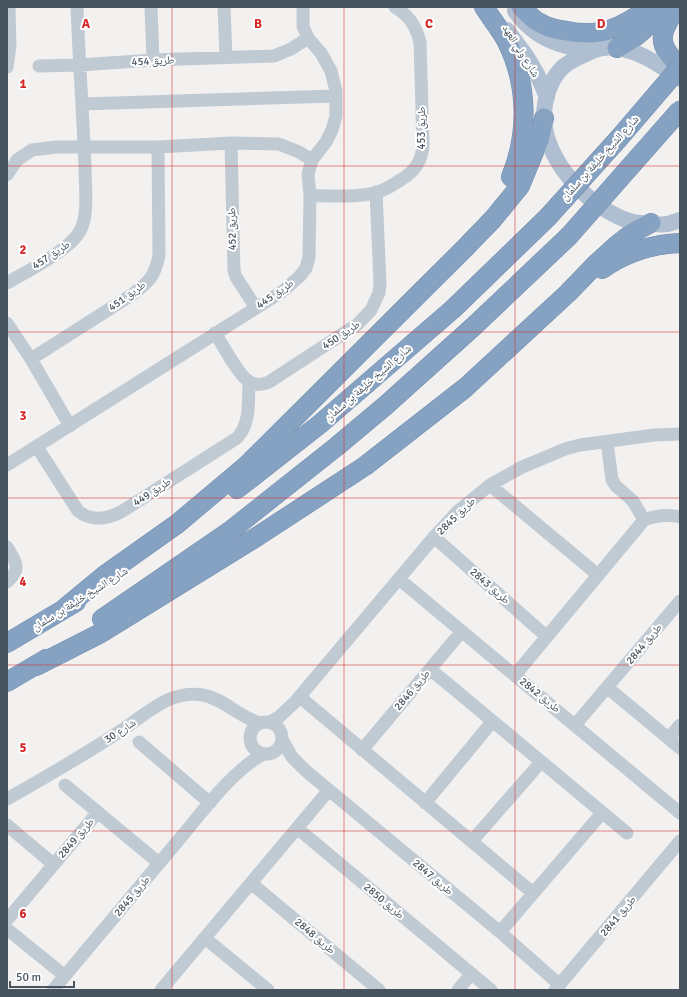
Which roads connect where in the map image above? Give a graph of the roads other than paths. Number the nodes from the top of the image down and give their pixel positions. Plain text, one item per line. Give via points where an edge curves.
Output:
1 (9, 7) edge
2 (76, 7) edge
3 (151, 7) edge
4 (224, 7) edge
5 (303, 7) edge
6 (395, 7) edge
7 (484, 7) edge
8 (492, 7) edge
9 (512, 7) edge
10 (521, 7) edge
11 (650, 7) edge
12 (663, 7) edge
13 (677, 7) edge
14 (308, 38) junction
15 (597, 48) junction
16 (617, 48) junction
17 (226, 57) junction
18 (153, 60) junction
19 (79, 65) junction
20 (39, 66) dead end
21 (680, 66) edge
22 (7, 67) edge
23 (680, 79) edge
24 (336, 96) junction
25 (546, 97) junction
26 (82, 104) junction
27 (680, 110) edge
28 (544, 118) junction
29 (231, 143) junction
30 (158, 146) junction
31 (84, 147) junction
32 (312, 160) junction
33 (7, 175) edge
34 (376, 192) junction
35 (310, 196) junction
36 (677, 222) edge
37 (651, 223) junction
38 (680, 243) edge
39 (439, 274) junction
40 (7, 283) edge
41 (568, 293) junction
42 (256, 308) junction
43 (7, 323) edge
44 (215, 333) junction
45 (31, 359) junction
46 (249, 382) junction
47 (70, 426) junction
48 (680, 434) edge
49 (607, 442) junction
50 (37, 447) junction
51 (7, 466) edge
52 (490, 485) junction
53 (680, 517) edge
54 (644, 520) junction
55 (434, 537) junction
56 (7, 547) edge
57 (598, 575) junction
58 (399, 579) junction
59 (7, 582) edge
60 (680, 601) edge
61 (65, 608) junction
62 (462, 631) junction
63 (546, 636) junction
64 (7, 643) edge
65 (36, 666) junction
66 (430, 669) junction
67 (515, 675) junction
68 (7, 682) edge
69 (608, 688) junction
70 (298, 700) junction
71 (236, 712) junction
72 (265, 722) junction
73 (492, 722) junction
74 (575, 725) junction
75 (680, 725) edge
76 (282, 736) junction
77 (251, 738) junction
78 (669, 738) junction
79 (139, 742) dead end
80 (680, 748) edge
81 (362, 750) junction
82 (268, 754) junction
83 (541, 762) junction
84 (306, 771) junction
85 (239, 772) junction
86 (65, 785) dead end
87 (328, 790) junction
88 (7, 799) edge
89 (210, 803) junction
90 (425, 803) junction
91 (98, 812) junction
92 (602, 813) junction
93 (680, 813) edge
94 (7, 825) edge
95 (297, 828) junction
96 (627, 833) dead end
97 (680, 841) edge
98 (472, 842) junction
99 (159, 863) junction
100 (53, 864) junction
101 (251, 883) junction
102 (533, 893) junction
103 (7, 920) edge
104 (7, 929) edge
105 (500, 932) junction
106 (205, 938) junction
107 (471, 974) junction
108 (65, 976) junction
109 (558, 987) edge
110 (53, 990) edge
111 (161, 990) edge
112 (268, 990) edge
113 (379, 990) edge
114 (458, 990) edge
115 (491, 990) edge

1 - 22 street via 10,45
2 - 19 street, طريق 457
3 - 18 street
4 - 17 street
5 - 14 street, طريق 445 via 303,26
6 - 34 street, طريق 453 via 411,21 418,35 422,152 418,164 410,174
7 - 39 highway via 506,40 517,64 524,110 522,136 518,159 509,182 489,213
8 - 25 main road, شارع ولي العهد via 527,57
9 - 15 main road, شارع ولي العهد via 532,31 571,47
10 - 11 highway via 539,23 557,30 580,34 599,33 619,27
12 - 16 highway via 644,31
13 - 21 highway via 665,25 662,40 668,54
14 - 17 street, طريق 454 via 291,50 274,56
14 - 24 street, طريق 445 via 321,53 331,71
15 - 16 main road, شارع ولي العهد
15 - 25 main road via 563,67
16 - 23 main road, شارع ولي العهد via 645,57
17 - 18 street, طريق 454
18 - 19 street, طريق 454
19 - 20 street, طريق 454
19 - 26 street, طريق 457
21 - 61 highway, شارع الشيخ خليفة بن سلمان, bridge via 548,217 453,309 320,424 242,485 115,579
24 - 26 street
24 - 32 street, طريق 445 via 336,116 332,130
25 - 28 main road
26 - 31 street, طريق 457
27 - 65 highway, bridge via 569,236 385,406 230,531
28 - 37 main road via 548,143 558,162 583,193 602,208 617,215 633,222
28 - 39 highway via 539,140 520,186 493,219
29 - 30 street
29 - 32 street via 279,144
29 - 42 street, طريق 452 via 234,271
30 - 31 street
30 - 45 street, طريق 451 via 159,256 155,272 145,285 133,294
31 - 33 street via 32,150 17,160
31 - 40 street, طريق 457 via 86,201 81,230 62,250
32 - 35 street, طريق 445 via 308,174
34 - 35 street, طريق 453 via 363,195
34 - 46 street, طريق 450 via 380,283 371,310 358,324 268,382 259,385
35 - 42 street, طريق 445 via 309,257 306,268 283,291
36 - 37 main road
37 - 41 highway via 617,245
38 - 41 highway via 654,246 630,253 606,266
39 - 61 highway via 246,466 177,524
41 - 65 highway via 465,388 365,466 108,629
42 - 44 street, طريق 445
43 - 45 street
44 - 46 street
44 - 47 street, طريق 445
45 - 47 street
46 - 50 street, طريق 449 via 248,419 244,430 237,438 121,512 109,517 92,518 78,511
47 - 50 street, طريق 445
48 - 49 street, طريق 2845
49 - 52 street, طريق 2845 via 565,449
49 - 54 street via 612,480 633,501
50 - 51 street, طريق 445
52 - 55 street, طريق 2845
52 - 57 street
53 - 54 street via 668,514
54 - 57 street
55 - 58 street, طريق 2845
55 - 63 street, طريق 2843
56 - 59 street via 17,566
57 - 63 street
58 - 62 street, طريق 2842
58 - 70 street, طريق 2845
60 - 69 street, طريق 2844
61 - 64 highway, شارع الشيخ خليفة بن سلمان
62 - 66 street, طريق 2846
62 - 67 street, طريق 2842
63 - 67 street
65 - 68 highway
66 - 73 street
66 - 81 street, طريق 2846
67 - 74 street, طريق 2842
69 - 74 street, طريق 2844
69 - 78 street
70 - 72 street, طريق 2845 via 279,717
70 - 76 street, طريق 2845 via 285,721
70 - 81 street
71 - 72 street, شارع 30
71 - 77 street, شارع 30 via 248,727
71 - 88 street, شارع 30 via 216,698 203,695 192,694 169,700
72 - 76 street via 277,725
72 - 77 street via 254,727
73 - 83 street
73 - 90 street
74 - 93 street, طريق 2842
75 - 78 street
76 - 82 street via 279,748
76 - 84 street, طريق 2847 via 292,757
77 - 82 street via 256,750
77 - 85 street, طريق 2845
78 - 80 street
79 - 89 street
81 - 90 street
82 - 84 street, طريق 2847 via 290,760
82 - 85 street, طريق 2845 via 250,762
83 - 92 street
83 - 98 street
84 - 87 street, طريق 2847
85 - 89 street, طريق 2845
86 - 91 street
87 - 95 street
87 - 105 street, طريق 2847
89 - 99 street, طريق 2845
90 - 98 street
91 - 99 street
91 - 100 street, طريق 2849
92 - 96 street
92 - 102 street
94 - 100 street, طريق 2849
95 - 101 street
95 - 107 street, طريق 2850
97 - 109 street, طريق 2841
98 - 102 street
99 - 108 street, طريق 2845
100 - 103 street, طريق 2849
101 - 106 street
101 - 113 street, طريق 2848
102 - 105 street
104 - 108 street
105 - 109 street, طريق 2847
106 - 111 street
106 - 112 street
107 - 114 street
107 - 115 street, طريق 2850
108 - 110 street, طريق 2845

